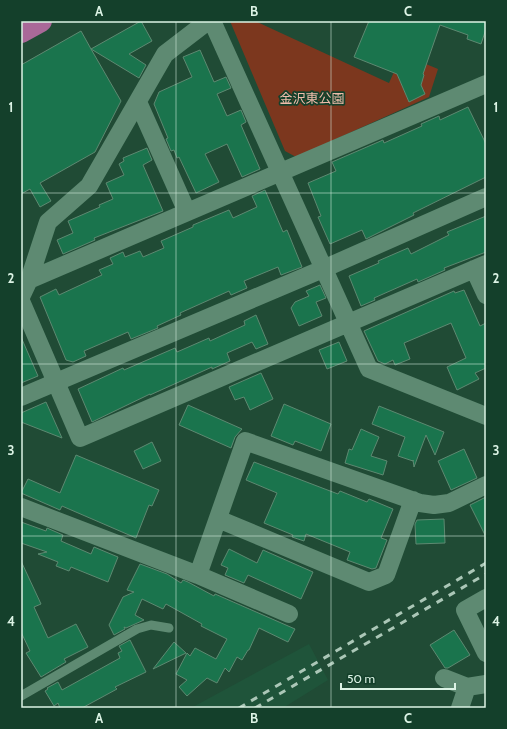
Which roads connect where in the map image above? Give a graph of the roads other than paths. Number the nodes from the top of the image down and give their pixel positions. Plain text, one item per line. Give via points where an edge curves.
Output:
1 (41, 21) edge
2 (208, 21) edge
3 (212, 21) edge
4 (21, 32) edge
5 (486, 84) edge
6 (138, 102) junction
7 (281, 172) junction
8 (486, 197) edge
9 (187, 212) junction
10 (480, 266) edge
11 (323, 269) junction
12 (29, 280) junction
13 (486, 295) edge
14 (21, 297) edge
15 (21, 301) edge
16 (348, 324) junction
17 (55, 383) junction
18 (21, 397) edge
19 (486, 416) edge
20 (486, 485) edge
21 (413, 500) junction
22 (21, 506) edge
23 (218, 519) junction
24 (198, 575) junction
25 (486, 598) edge
26 (289, 614) dead end
27 (168, 628) dead end
28 (486, 653) edge
29 (444, 678) dead end
30 (486, 684) edge
31 (468, 687) junction
32 (21, 696) edge
33 (460, 708) edge

1 - 4 highway
2 - 6 street via 165,54
3 - 7 street
5 - 7 street
6 - 9 street
6 - 12 street via 89,186 48,222
7 - 9 street
7 - 11 street
8 - 11 street
9 - 12 street
10 - 13 street
10 - 16 street
11 - 16 street
11 - 17 street
12 - 14 street
15 - 17 street
16 - 17 street via 80,438
16 - 19 street via 369,369
17 - 18 street
20 - 21 street via 449,503 434,505
21 - 23 street via 245,441
21 - 23 street via 386,575 370,582
22 - 24 street
23 - 24 street
24 - 26 street
25 - 28 street via 465,610
27 - 32 lane via 151,625 137,629
29 - 31 street
30 - 31 street
31 - 33 street

